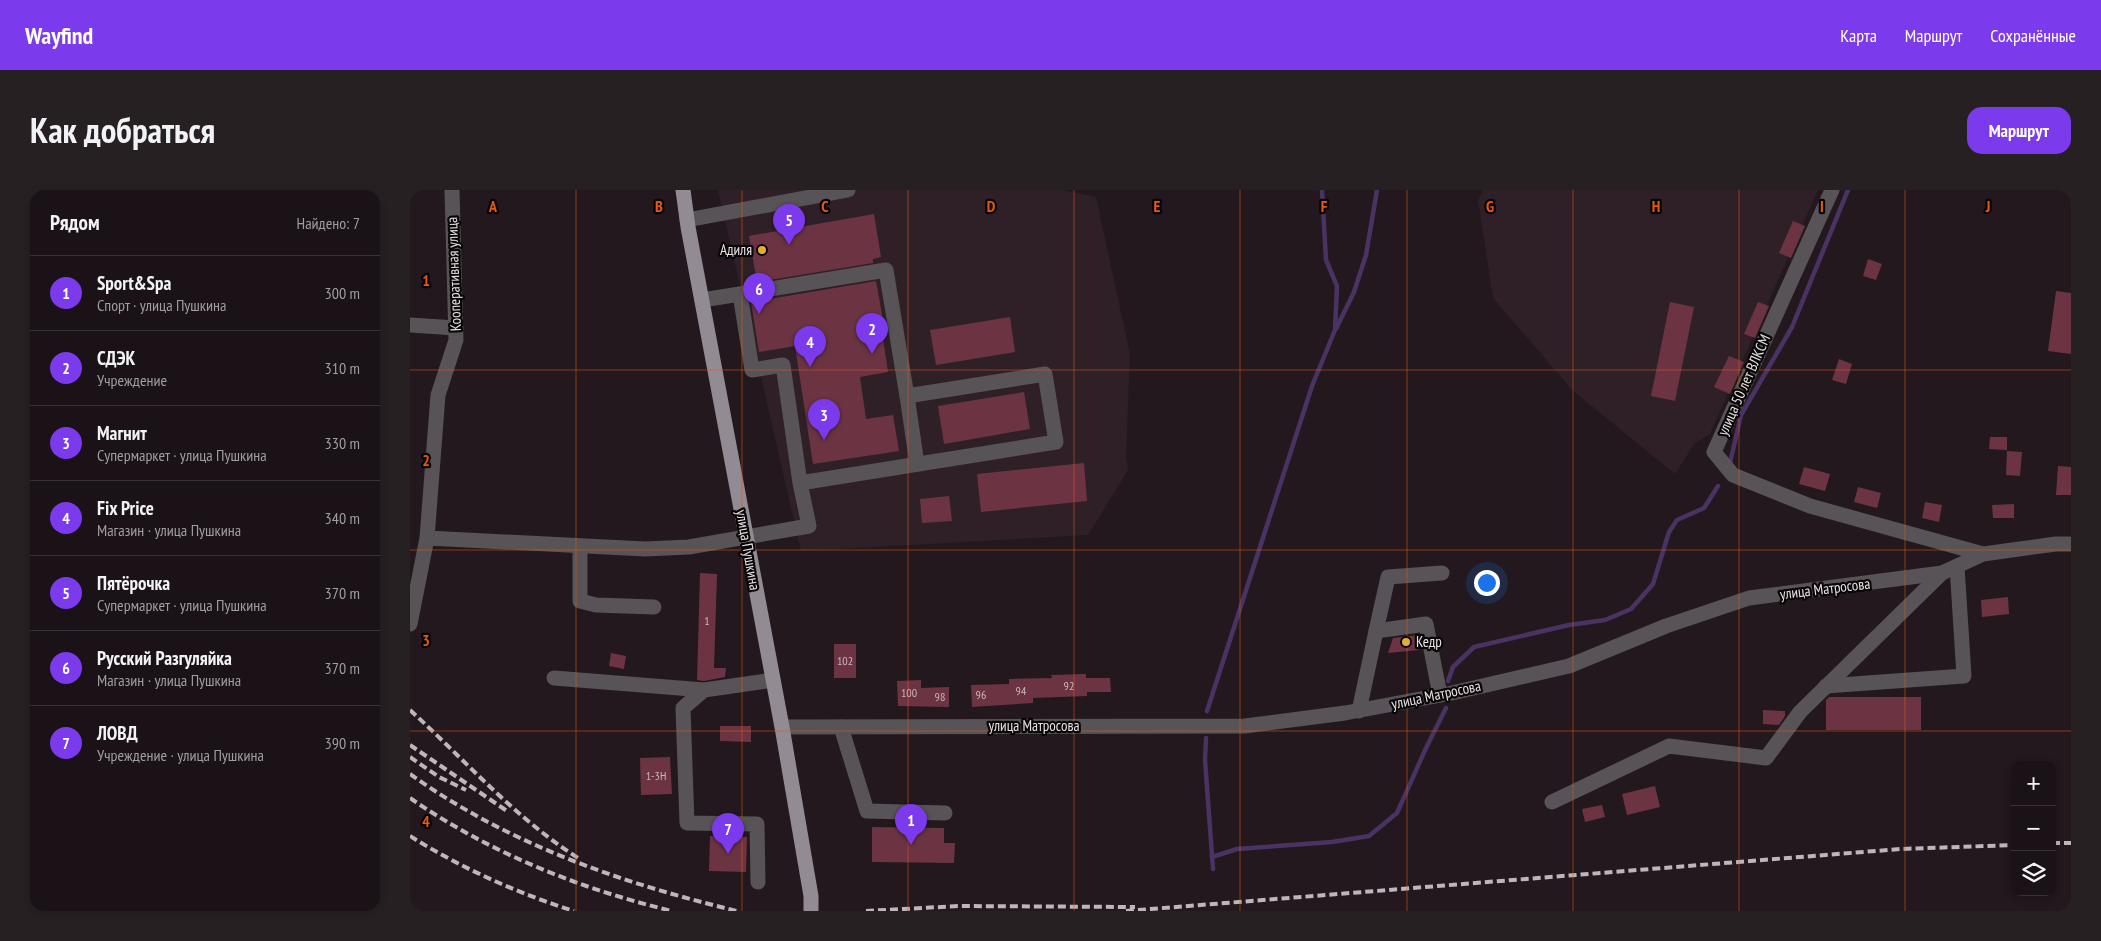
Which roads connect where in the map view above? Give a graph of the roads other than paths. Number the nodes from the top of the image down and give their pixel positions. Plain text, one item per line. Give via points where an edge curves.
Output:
1 (452, 190) edge
2 (683, 190) edge
3 (848, 190) edge
4 (1832, 190) edge
5 (687, 220) junction
6 (740, 294) junction
7 (702, 300) junction
8 (410, 325) edge
9 (456, 328) junction
10 (907, 396) junction
11 (917, 464) junction
12 (800, 483) junction
13 (746, 536) junction
14 (427, 538) junction
15 (2071, 544) edge
16 (580, 546) junction
17 (1982, 554) junction
18 (1957, 566) junction
19 (1442, 573) dead end
20 (1942, 573) junction
21 (654, 607) dead end
22 (410, 624) edge
23 (1376, 631) junction
24 (554, 678) dead end
25 (773, 680) junction
26 (1826, 686) junction
27 (704, 690) junction
28 (1440, 695) junction
29 (1359, 711) junction
30 (782, 727) junction
31 (841, 727) junction
32 (1552, 802) dead end
33 (945, 813) dead end
34 (758, 882) dead end
35 (811, 911) edge

1 - 9 street, Кооперативная улица
2 - 5 main road, улица Пушкина
3 - 5 street
4 - 17 street, улица 50 лет ВЛКСМ via 1714,452 1733,475 1810,506
5 - 7 main road, улица Пушкина
6 - 7 street
6 - 10 street via 886,270
6 - 12 street via 752,370 783,365
7 - 13 main road, улица Пушкина
8 - 9 street
9 - 14 street, Кооперативная улица via 456,340 438,396
10 - 11 street
10 - 11 street via 1045,374 1056,442
11 - 12 street
12 - 13 street via 809,526
13 - 16 street via 689,547
13 - 25 main road, улица Пушкина
14 - 16 street
14 - 22 street, Кооперативная улица
15 - 17 street, улица Матросова
16 - 21 street via 580,601 596,605
17 - 18 street, улица Матросова
18 - 20 street, улица Матросова
18 - 26 street via 1964,676
19 - 23 street via 1388,577
20 - 26 street
20 - 28 street, улица Матросова via 1749,598 1666,626 1569,666
23 - 28 street via 1426,624
23 - 29 street
24 - 27 street
25 - 27 street
25 - 30 main road, улица Пушкина
26 - 32 street via 1800,712 1766,758 1669,746
27 - 34 street via 682,708 688,823 757,824
28 - 29 street, улица Матросова
29 - 31 street, улица Матросова via 1245,726
30 - 31 street, улица Матросова
30 - 35 main road, улица Пушкина
31 - 33 street via 867,811

